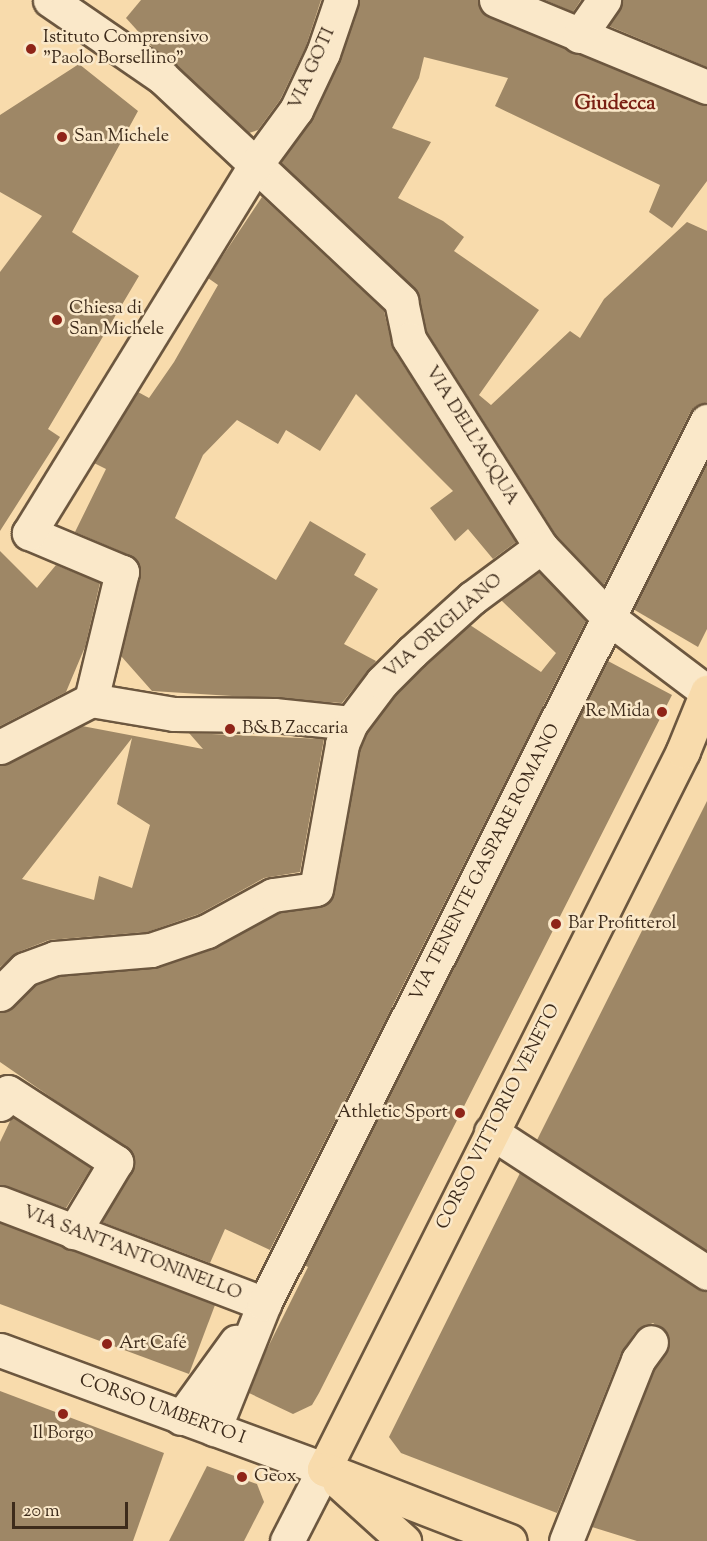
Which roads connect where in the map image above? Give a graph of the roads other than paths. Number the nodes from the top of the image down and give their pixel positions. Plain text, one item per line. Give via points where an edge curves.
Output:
1 (50, 0) edge
2 (341, 0) edge
3 (496, 0) edge
4 (604, 0) edge
5 (579, 36) junction
6 (707, 87) edge
7 (257, 163) junction
8 (707, 421) edge
9 (541, 547) junction
10 (609, 618) junction
11 (707, 692) edge
12 (91, 700) junction
13 (351, 723) junction
14 (0, 747) edge
15 (0, 994) edge
16 (0, 1104) edge
17 (491, 1132) junction
18 (0, 1203) edge
19 (74, 1232) junction
20 (707, 1273) edge
21 (264, 1304) junction
22 (651, 1342) dead end
23 (0, 1350) edge
24 (181, 1418) junction
25 (214, 1429) junction
26 (324, 1469) junction
27 (287, 1541) edge
28 (404, 1541) edge
29 (510, 1541) edge
30 (566, 1541) edge

1 - 7 street, VIA DELL'ACQUA via 162,77
2 - 7 street, VIA GOTI via 323,53 296,110
3 - 5 street
4 - 5 street
5 - 6 street
7 - 9 street, VIA DELL'ACQUA via 400,301 409,339
7 - 12 street, VIA GOTI via 29,533 122,572
8 - 10 street, VIA TENENTE GASPARE ROMANO
9 - 10 street, VIA DELL'ACQUA
9 - 13 street, VIA ORIGLIANO via 472,598 412,652 382,682
10 - 11 street, VIA DELL'ACQUA
10 - 21 street, VIA TENENTE GASPARE ROMANO
11 - 17 main road, CORSO VITTORIO VENETO via 683,751
12 - 13 street via 174,714 274,715
12 - 14 street
13 - 15 street, VIA ORIGLIANO via 342,744 316,889 273,895 207,931 151,950 55,958 25,969
16 - 19 street via 8,1092 116,1162
17 - 20 street
17 - 26 main road, CORSO VITTORIO VENETO
18 - 19 street, VIA SANT'ANTONINELLO
19 - 21 street, VIA SANT'ANTONINELLO
21 - 24 street, VIA TENENTE GASPARE ROMANO
21 - 25 street, VIA TENENTE GASPARE ROMANO
22 - 30 street via 638,1360
23 - 24 street, CORSO UMBERTO I
24 - 25 street, CORSO UMBERTO I
25 - 26 street, CORSO UMBERTO I
26 - 27 street, CORSO VITTORIO VENETO
26 - 28 main road
26 - 29 main road

